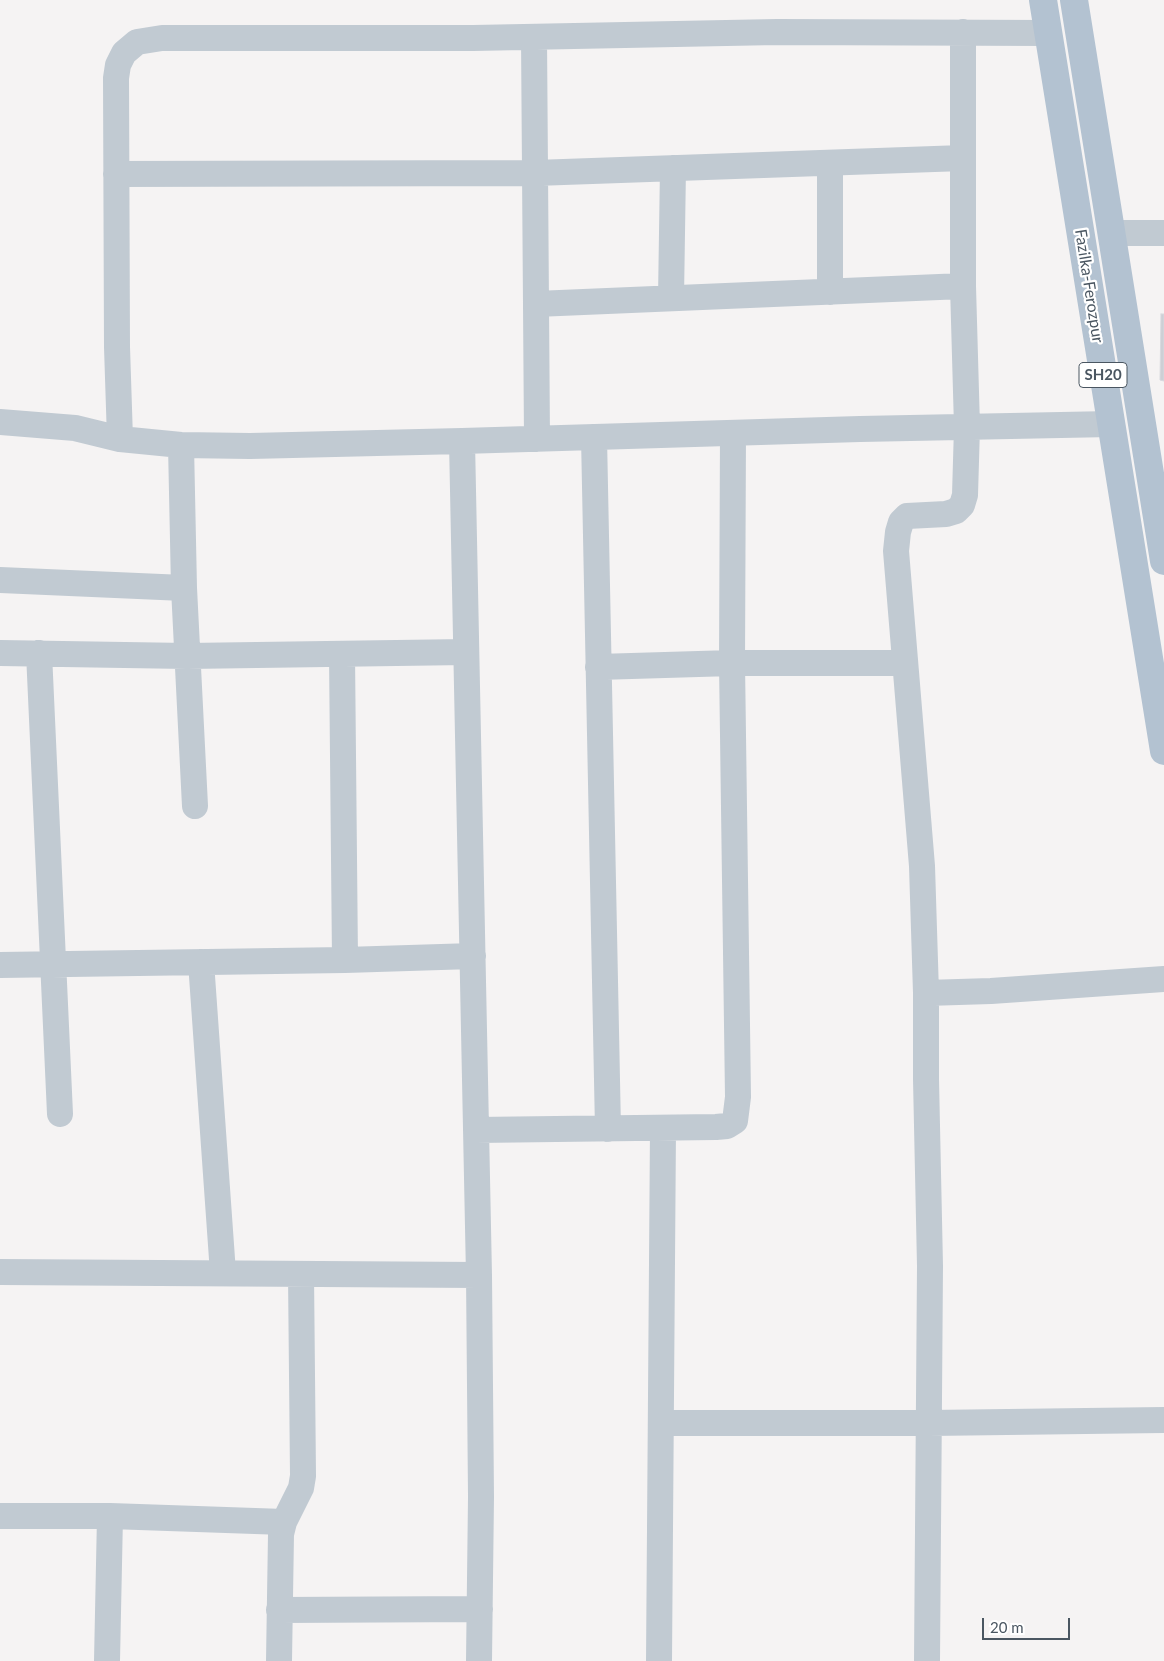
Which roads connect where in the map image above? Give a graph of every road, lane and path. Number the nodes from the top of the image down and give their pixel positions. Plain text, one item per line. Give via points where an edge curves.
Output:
1 (1043, 0) edge
2 (1074, 0) edge
3 (963, 32) junction
4 (1048, 33) junction
5 (534, 37) junction
6 (963, 158) junction
7 (830, 163) junction
8 (673, 168) junction
9 (535, 173) junction
10 (116, 174) junction
11 (1111, 233) junction
12 (1164, 233) edge
13 (964, 286) junction
14 (830, 292) junction
15 (671, 298) junction
16 (536, 304) junction
17 (0, 422) edge
18 (1111, 424) junction
19 (967, 427) junction
20 (733, 433) junction
21 (594, 437) junction
22 (120, 439) junction
23 (538, 439) junction
24 (462, 441) junction
25 (181, 445) junction
26 (1164, 561) edge
27 (0, 580) edge
28 (184, 588) junction
29 (466, 652) junction
30 (0, 653) edge
31 (39, 653) junction
32 (342, 654) junction
33 (187, 656) junction
34 (732, 663) junction
35 (905, 663) junction
36 (598, 667) junction
37 (1164, 751) edge
38 (195, 806) dead end
39 (473, 956) junction
40 (345, 960) junction
41 (201, 962) junction
42 (54, 964) junction
43 (0, 965) edge
44 (1164, 978) edge
45 (926, 993) junction
46 (60, 1114) dead end
47 (663, 1128) junction
48 (608, 1129) junction
49 (476, 1130) junction
50 (0, 1272) edge
51 (223, 1273) junction
52 (301, 1274) junction
53 (479, 1275) junction
54 (1164, 1420) edge
55 (662, 1422) junction
56 (929, 1423) junction
57 (0, 1516) edge
58 (110, 1516) junction
59 (284, 1522) junction
60 (480, 1609) junction
61 (280, 1610) junction
62 (107, 1661) edge
63 (279, 1661) edge
64 (479, 1661) edge
65 (659, 1661) edge
66 (927, 1661) edge

1 - 4 main road, Fazilka-Ferozpur / SH20
2 - 11 main road, Fazilka-Ferozpur / SH20
3 - 4 street
3 - 5 street
3 - 6 street
4 - 18 main road, Fazilka-Ferozpur / SH20
5 - 9 street
5 - 10 street via 162,38 137,42 124,53 118,65
6 - 7 street
6 - 13 street
7 - 8 street
7 - 14 street
8 - 9 street
8 - 15 street
9 - 10 street
9 - 16 street
10 - 22 street
11 - 12 street
11 - 26 main road, Fazilka-Ferozpur / SH20
13 - 14 street
13 - 19 street
14 - 15 street
15 - 16 street
16 - 23 street
17 - 22 street via 75,428
18 - 19 street
18 - 37 main road, Fazilka-Ferozpur / SH20
19 - 20 street
19 - 35 street via 962,505 946,514 907,516 898,532 896,551
20 - 21 street
20 - 34 street
21 - 23 street
21 - 36 street
22 - 25 street
23 - 24 street
24 - 25 street
24 - 29 street
25 - 28 street
27 - 28 street
28 - 33 street
29 - 32 street
29 - 39 street
30 - 31 street
31 - 33 street
31 - 42 street
32 - 33 street
32 - 40 street
33 - 38 street
34 - 35 street
34 - 36 street
34 - 47 street via 738,1097 735,1121 727,1126
35 - 45 street via 922,866
36 - 48 street
39 - 40 street
39 - 49 street
40 - 41 street
41 - 42 street
41 - 51 street
42 - 43 street
42 - 46 street
44 - 45 street
45 - 56 street
47 - 48 street
47 - 55 street
48 - 49 street
49 - 53 street
50 - 51 street
51 - 52 street
52 - 53 street
52 - 59 street via 303,1476 301,1488
53 - 60 street
54 - 56 street
55 - 56 street
55 - 65 street
56 - 66 street
57 - 58 street
58 - 59 street
58 - 62 street
59 - 61 street
60 - 61 street
60 - 64 street
61 - 63 street

